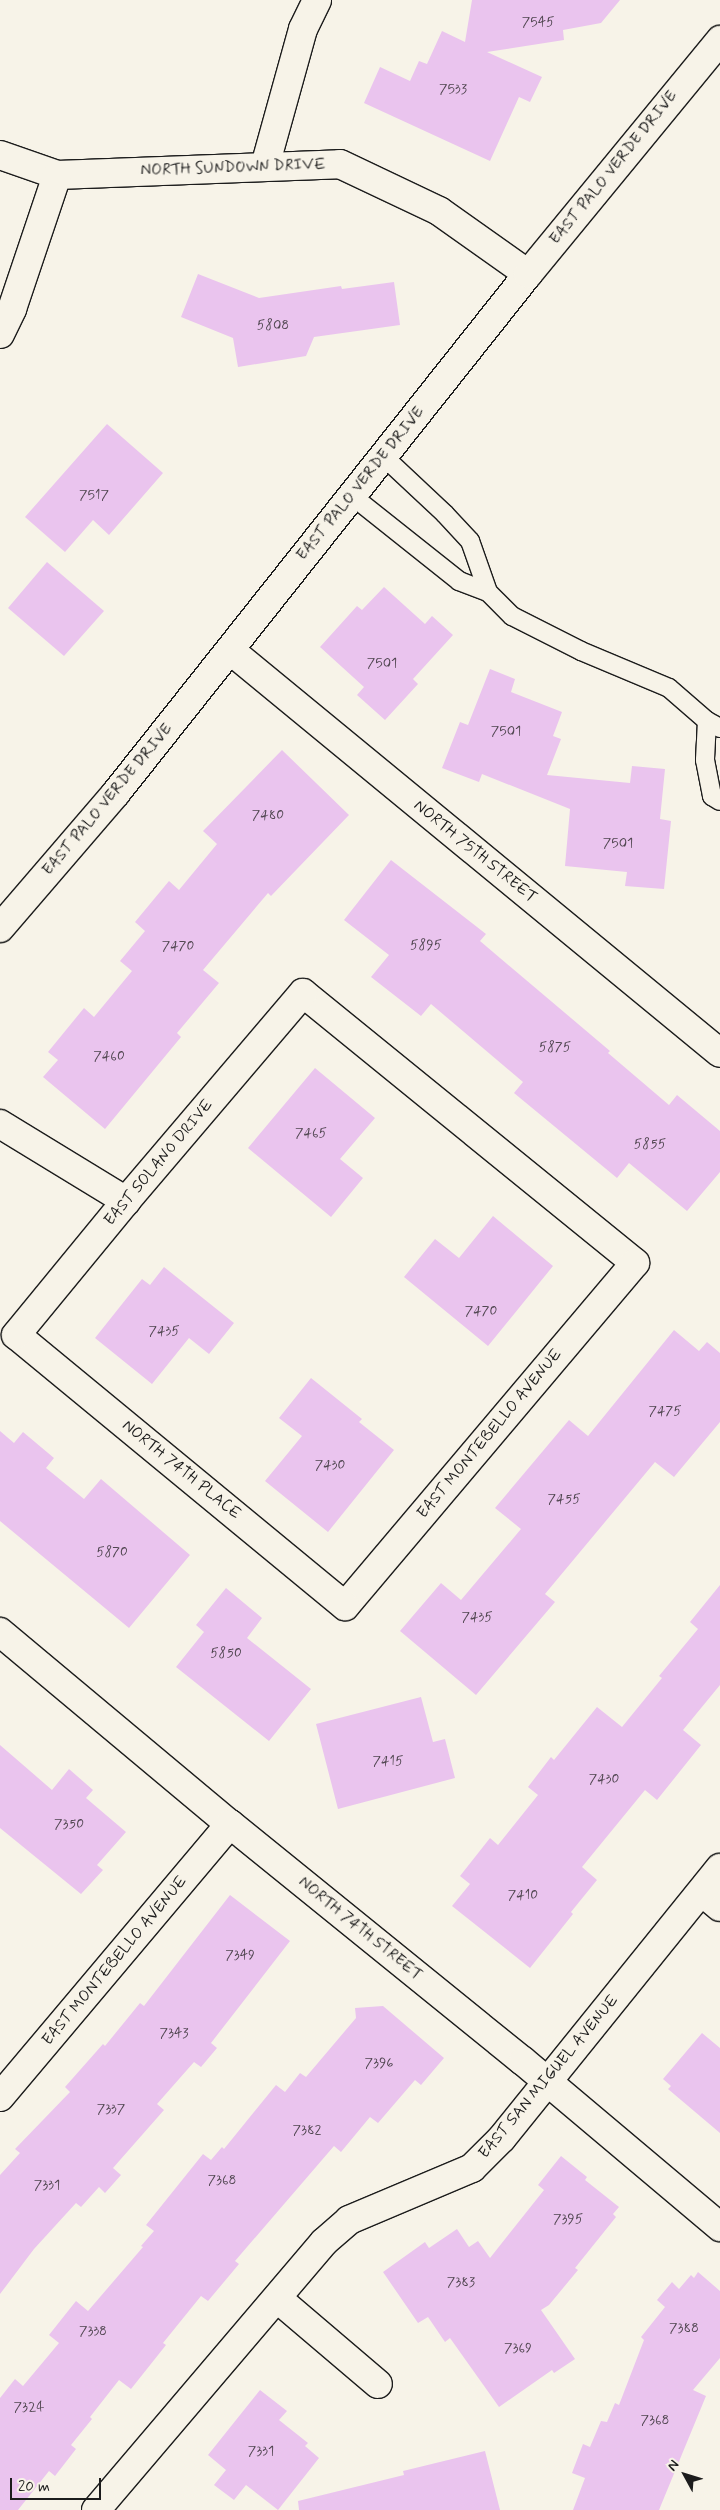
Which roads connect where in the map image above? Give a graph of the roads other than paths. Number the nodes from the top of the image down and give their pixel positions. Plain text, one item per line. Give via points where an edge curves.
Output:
1 (318, 0) edge
2 (720, 40) edge
3 (0, 155) edge
4 (265, 166) junction
5 (56, 175) junction
6 (528, 274) junction
7 (0, 334) edge
8 (383, 456) junction
9 (351, 494) junction
10 (488, 592) junction
11 (230, 650) junction
12 (713, 725) edge
13 (720, 802) edge
14 (0, 928) edge
15 (720, 1053) edge
16 (0, 1124) edge
17 (126, 1201) junction
18 (635, 1262) joint
19 (16, 1335) joint
20 (345, 1606) joint
21 (0, 1632) edge
22 (230, 1824) junction
23 (720, 1868) edge
24 (711, 1899) edge
25 (548, 2082) junction
26 (0, 2097) edge
27 (720, 2227) edge
28 (278, 2299) junction
29 (378, 2384) dead end
30 (96, 2510) edge

1 - 4 street via 303,29
2 - 6 street, EAST PALO VERDE DRIVE
3 - 5 street, NORTH SUNDOWN DRIVE
4 - 5 street, NORTH SUNDOWN DRIVE
4 - 6 street, NORTH SUNDOWN DRIVE via 340,164 439,211
5 - 7 street via 12,309
6 - 8 street, EAST PALO VERDE DRIVE
8 - 9 street, EAST PALO VERDE DRIVE
8 - 10 lane via 470,542
9 - 10 lane via 459,582
9 - 11 street, EAST PALO VERDE DRIVE
10 - 12 lane via 512,616 581,651 669,688
11 - 14 street, EAST PALO VERDE DRIVE via 116,793
11 - 15 street, NORTH 75TH STREET
12 - 13 lane via 705,760 712,796
16 - 17 street
17 - 18 street, EAST SOLANO DRIVE via 303,993
17 - 19 street, EAST SOLANO DRIVE
18 - 20 street, EAST MONTEBELLO AVENUE
19 - 20 street, NORTH 74TH PLACE
21 - 22 street, NORTH 74TH STREET
22 - 25 street, NORTH 74TH STREET
22 - 26 street, EAST MONTEBELLO AVENUE
23 - 24 street, EAST SAN MIGUEL AVENUE
24 - 25 street, EAST SAN MIGUEL AVENUE
25 - 27 street, NORTH 74TH STREET
25 - 28 street, EAST SAN MIGUEL AVENUE via 502,2138 472,2168 348,2220 324,2242
28 - 29 street
28 - 30 street, EAST SAN MIGUEL AVENUE

